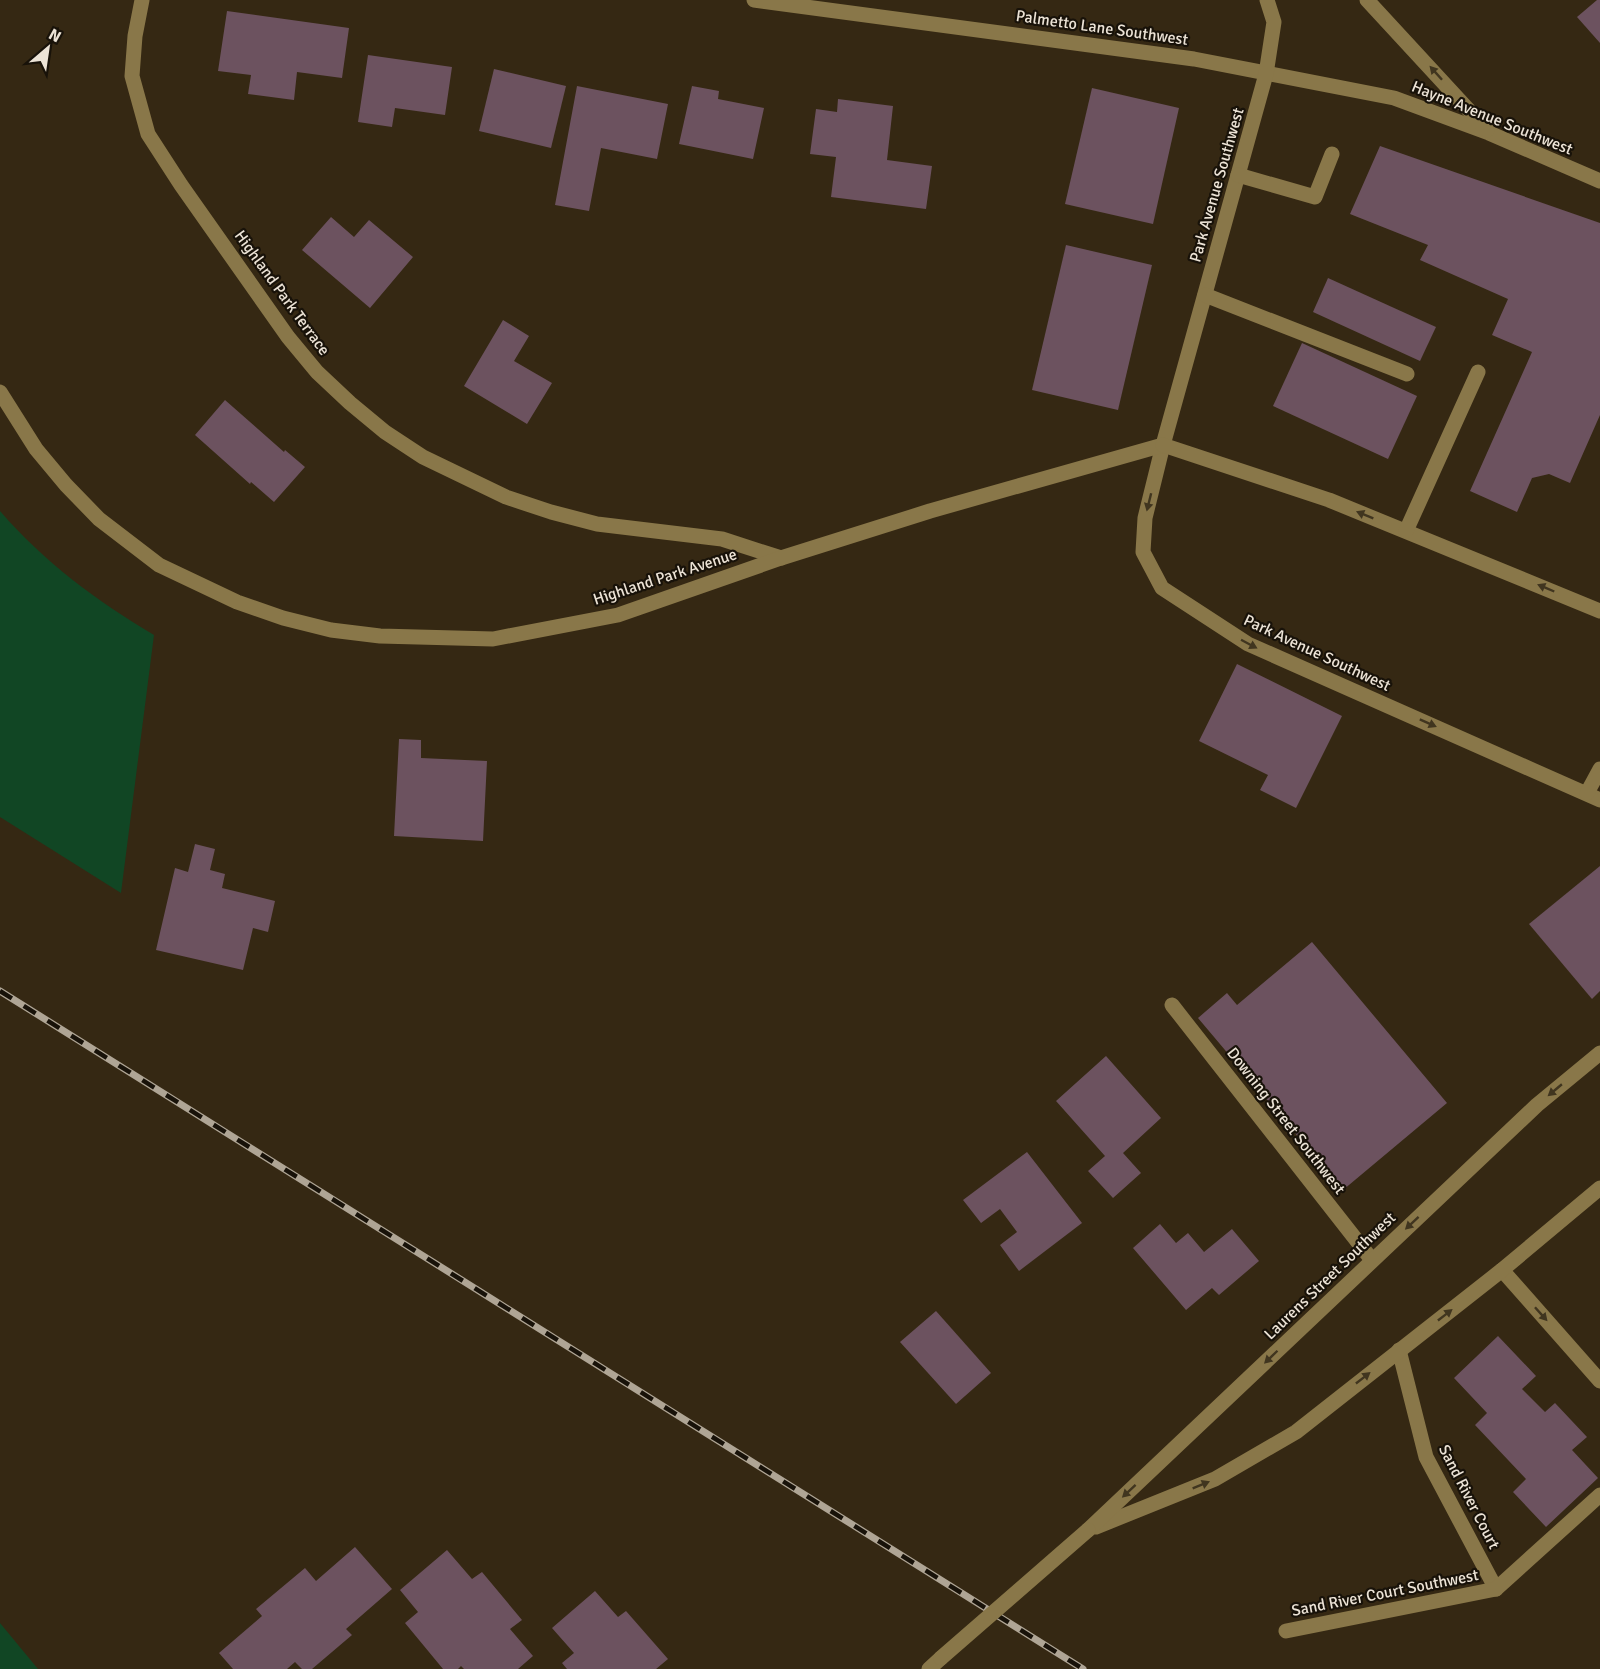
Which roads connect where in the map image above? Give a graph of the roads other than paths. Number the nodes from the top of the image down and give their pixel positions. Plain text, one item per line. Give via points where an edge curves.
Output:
1 (142, 0) edge
2 (754, 0) edge
3 (1267, 0) edge
4 (1368, 0) edge
5 (1266, 74) junction
6 (1489, 133) junction
7 (1332, 154) dead end
8 (1238, 175) junction
9 (1600, 181) edge
10 (1205, 295) junction
11 (1478, 372) dead end
12 (1407, 374) dead end
13 (0, 392) edge
14 (1163, 445) junction
15 (1406, 531) junction
16 (781, 558) junction
17 (1600, 611) edge
18 (1600, 769) edge
19 (1594, 797) edge
20 (1172, 1005) dead end
21 (1600, 1053) edge
22 (1600, 1188) edge
23 (1372, 1260) junction
24 (1502, 1270) junction
25 (1399, 1350) junction
26 (1600, 1381) edge
27 (1600, 1496) edge
28 (1088, 1530) junction
29 (1496, 1588) junction
30 (1286, 1631) dead end
31 (929, 1669) edge

1 - 16 street, Highland Park Terrace via 132,76 148,135 288,337 350,403 423,457 506,497 597,524 722,539
2 - 5 street, Palmetto Lane Southwest via 1178,56
3 - 5 street via 1274,22
6 -> 4 street
5 - 6 street, Hayne Avenue Southwest via 1394,98
5 - 8 street, Park Avenue Southwest
6 - 9 street, Hayne Avenue Southwest
7 - 8 street via 1315,197
8 - 10 street, Park Avenue Southwest
10 - 12 street
10 - 14 street, Park Avenue Southwest
11 - 15 street
13 - 16 street, Highland Park Avenue via 36,449 66,485 99,519 159,565 237,602 331,630 380,636 493,639 618,615
15 -> 14 street via 1329,500
14 - 16 street, Highland Park Avenue via 930,510
14 -> 19 street, Park Avenue Southwest via 1145,518 1143,552 1162,588 1248,644
17 -> 15 street
18 - 19 street
20 - 23 street, Downing Street Southwest
21 -> 23 street, Laurens Street Southwest via 1537,1105
22 - 24 street, Laurens Street Southwest
23 -> 28 street, Laurens Street Southwest
25 -> 24 street, Laurens Street Southwest
24 -> 26 street
28 -> 25 street, Laurens Street Southwest via 1215,1479 1296,1432
25 - 29 street, Sand River Court via 1426,1457
27 - 29 street, Sand River Court Southwest
28 - 31 street, Laurens Street Southwest, bridge
29 - 30 street, Sand River Court Southwest

